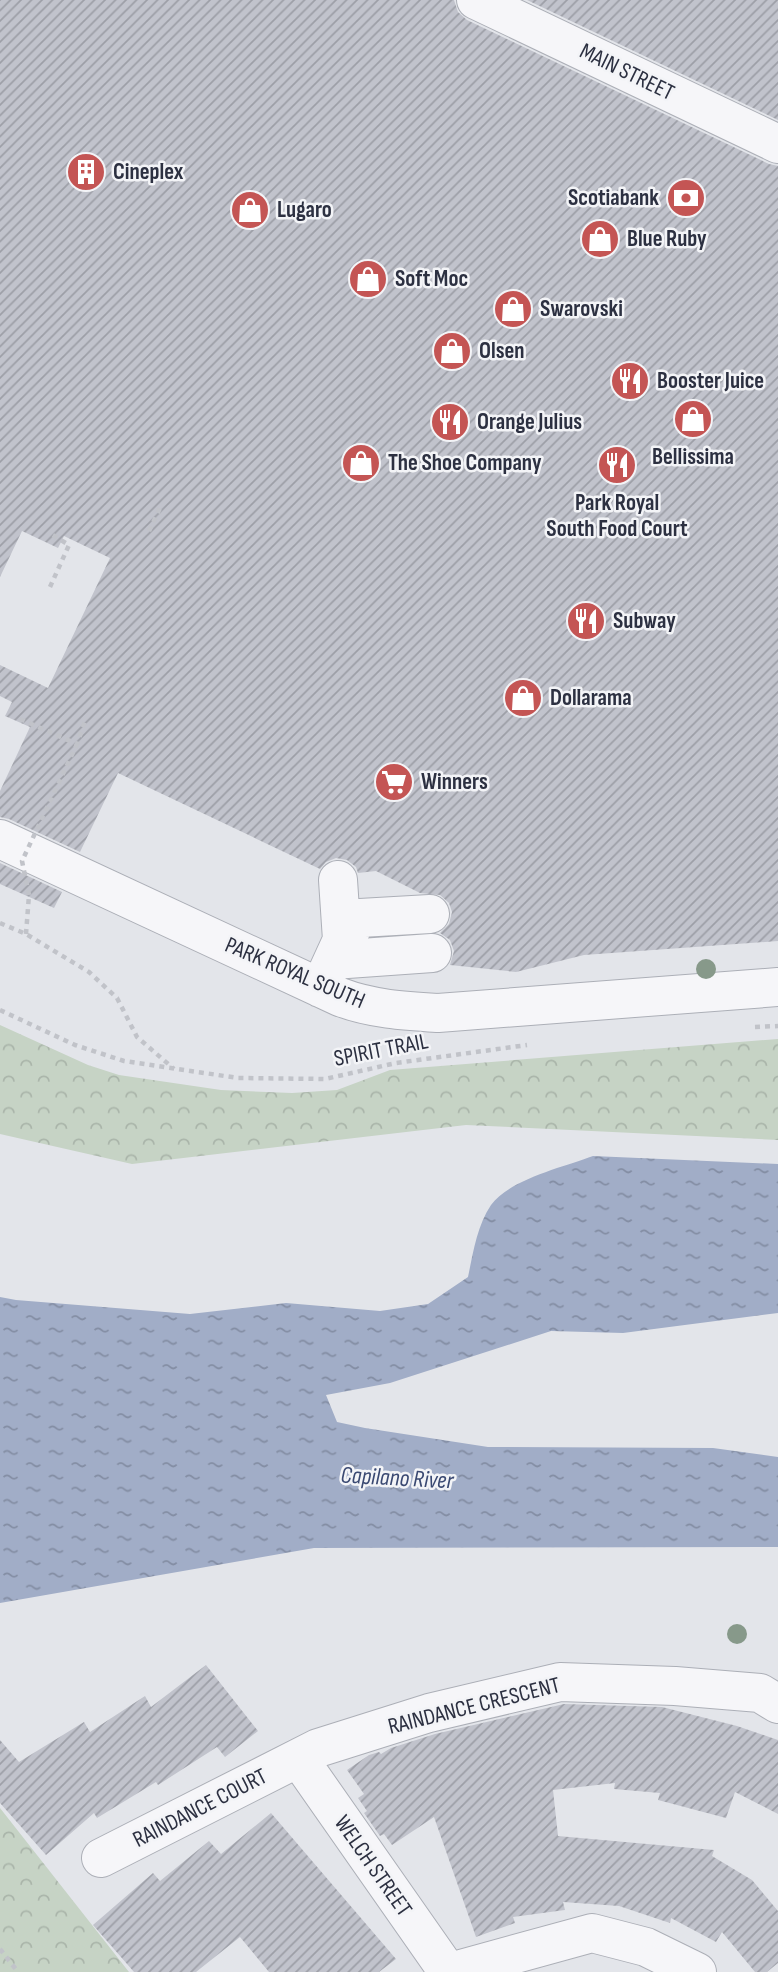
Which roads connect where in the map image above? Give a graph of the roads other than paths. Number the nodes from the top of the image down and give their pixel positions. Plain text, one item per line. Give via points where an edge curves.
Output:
1 (475, 0) edge
2 (778, 144) edge
3 (0, 839) edge
4 (338, 880) dead end
5 (431, 933) dead end
6 (332, 963) junction
7 (778, 987) edge
8 (772, 1696) edge
9 (299, 1759) junction
10 (102, 1858) dead end
11 (449, 1972) edge
12 (697, 1972) edge

1 - 2 street, MAIN STREET
3 - 6 street, PARK ROYAL SOUTH
4 - 6 street
5 - 6 street via 360,918
6 - 7 street, PARK ROYAL SOUTH via 355,1003 438,1013
8 - 9 street, RAINDANCE CRESCENT via 675,1686 560,1682 429,1713 318,1748
9 - 10 street, RAINDANCE COURT
9 - 11 street, WELCH STREET
11 - 12 street via 592,1933 646,1947

